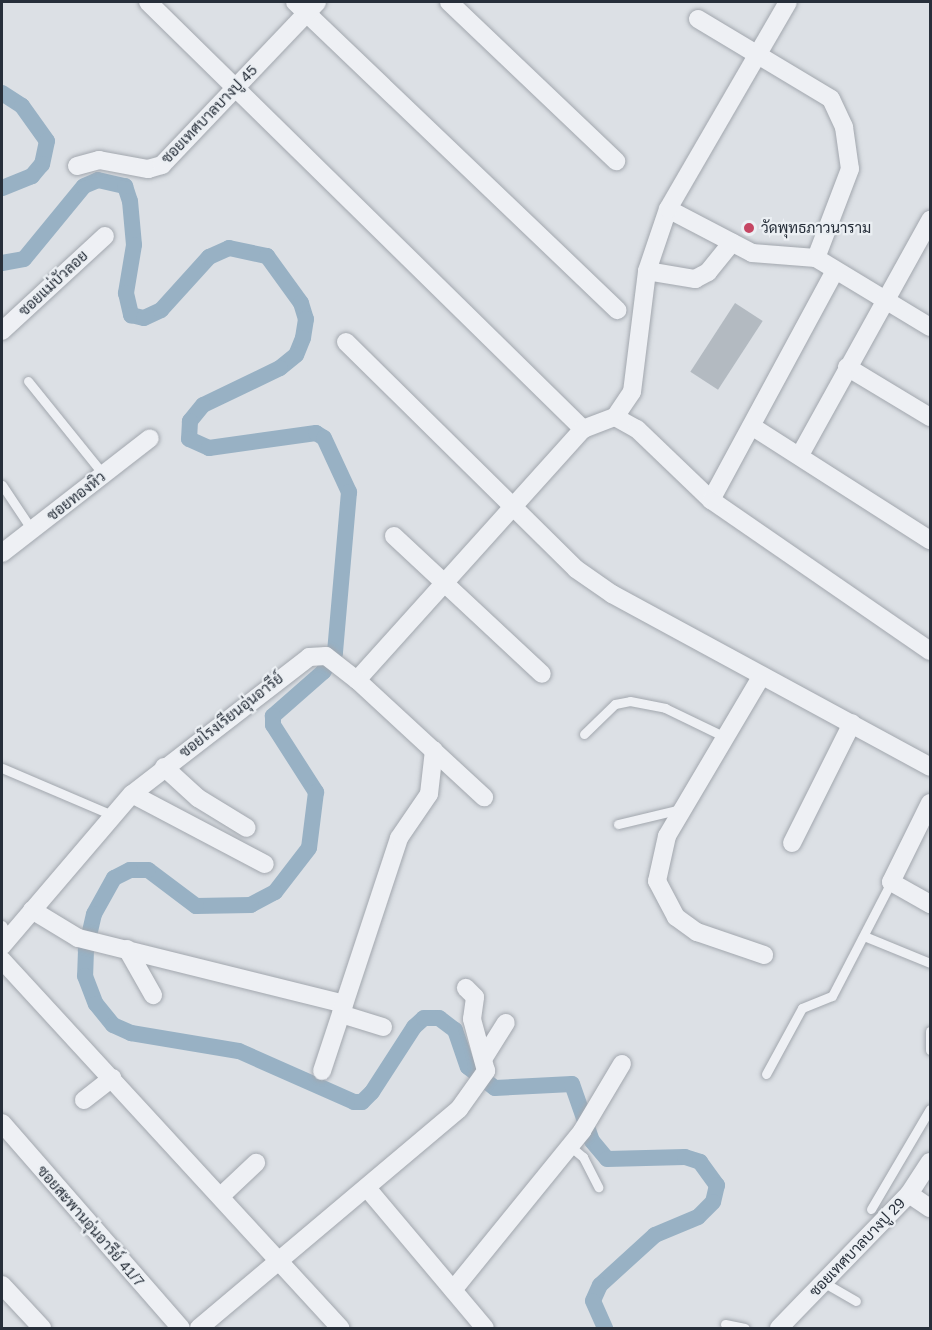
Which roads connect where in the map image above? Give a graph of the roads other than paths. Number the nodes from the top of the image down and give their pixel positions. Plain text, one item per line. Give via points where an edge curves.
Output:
1 (148, 2) edge
2 (449, 2) edge
3 (788, 2) edge
4 (306, 5) edge
5 (698, 19) dead end
6 (758, 53) junction
7 (235, 86) junction
8 (616, 161) dead end
9 (77, 166) dead end
10 (668, 209) junction
11 (928, 230) edge
12 (105, 236) dead end
13 (732, 242) junction
14 (816, 258) junction
15 (647, 271) junction
16 (835, 271) junction
17 (884, 299) junction
18 (617, 310) dead end
19 (930, 327) edge
20 (2, 331) edge
21 (346, 342) dead end
22 (847, 367) junction
23 (28, 381) dead end
24 (615, 417) junction
25 (930, 417) edge
26 (753, 428) junction
27 (583, 429) junction
28 (150, 438) dead end
29 (800, 455) junction
30 (103, 474) junction
31 (2, 485) edge
32 (711, 500) junction
33 (512, 508) junction
34 (32, 530) junction
35 (394, 536) dead end
36 (930, 540) edge
37 (2, 553) edge
38 (443, 582) junction
39 (930, 651) edge
40 (542, 674) dead end
41 (760, 677) junction
42 (357, 680) junction
43 (852, 723) junction
44 (584, 734) dead end
45 (725, 738) junction
46 (434, 750) junction
47 (164, 767) junction
48 (930, 767) edge
49 (2, 768) edge
50 (132, 794) junction
51 (484, 797) dead end
52 (930, 803) edge
53 (683, 809) junction
54 (112, 815) junction
55 (618, 824) dead end
56 (247, 828) dead end
57 (924, 831) edge
58 (792, 843) dead end
59 (265, 864) dead end
60 (891, 882) junction
61 (930, 904) edge
62 (32, 910) junction
63 (4, 936) edge
64 (864, 936) junction
65 (127, 950) junction
66 (764, 955) dead end
67 (2, 960) edge
68 (930, 963) edge
69 (466, 988) dead end
70 (153, 995) dead end
71 (343, 1009) junction
72 (506, 1023) dead end
73 (383, 1027) dead end
74 (930, 1031) edge
75 (930, 1050) edge
76 (485, 1056) junction
77 (622, 1064) dead end
78 (322, 1071) dead end
79 (766, 1074) dead end
80 (112, 1078) junction
81 (84, 1100) dead end
82 (930, 1109) edge
83 (2, 1123) edge
84 (571, 1147) junction
85 (256, 1163) dead end
86 (929, 1167) edge
87 (598, 1187) dead end
88 (367, 1188) junction
89 (909, 1194) junction
90 (222, 1195) junction
91 (930, 1208) edge
92 (871, 1209) dead end
93 (281, 1259) junction
94 (824, 1282) junction
95 (2, 1285) edge
96 (453, 1290) junction
97 (856, 1301) dead end
98 (725, 1324) dead end
99 (36, 1326) edge
100 (784, 1327) edge
101 (181, 1329) edge
102 (199, 1329) edge
103 (340, 1329) edge
104 (485, 1329) edge
105 (745, 1329) edge

1 - 7 street
2 - 8 street
3 - 6 street
4 - 7 street, ซอยเทศบาลบางปู 45
4 - 18 street
5 - 6 street
6 - 10 street
6 - 14 street via 831,99 844,127 850,169
7 - 9 street, ซอยเทศบาลบางปู 45 via 162,165 148,169 99,160
7 - 27 street
10 - 13 street
10 - 15 street
11 - 17 street
12 - 20 street, ซอยแม่บัวลอย
13 - 14 street via 775,259
13 - 15 street via 708,273 695,279
14 - 16 street
15 - 24 street via 635,377
16 - 17 street
16 - 26 street
17 - 19 street
17 - 22 street
21 - 33 street
22 - 25 street
22 - 29 street
23 - 30 lane
24 - 27 street
24 - 32 street via 637,429
26 - 29 street
26 - 32 street
27 - 33 street
28 - 30 street, ซอยทองหิว
29 - 36 street
30 - 34 street, ซอยทองหิว
31 - 34 lane
32 - 39 street
33 - 38 street
33 - 41 street via 576,569 612,594
34 - 37 street, ซอยทองหิว
35 - 38 street
38 - 40 street
38 - 42 street
41 - 43 street
41 - 45 street
42 - 46 street, ซอยโรงเรียนอุ่นอารีย์
42 - 47 street, ซอยโรงเรียนอุ่นอารีย์ via 331,660 300,662
43 - 48 street
43 - 58 street
44 - 45 lane via 615,704 630,701 665,708
45 - 53 street
46 - 51 street, ซอยโรงเรียนอุ่นอารีย์
46 - 71 street via 429,794 399,838
47 - 50 street, ซอยโรงเรียนอุ่นอารีย์
47 - 56 street via 198,798
49 - 54 lane
50 - 54 street, ซอยโรงเรียนอุ่นอารีย์
50 - 59 street
52 - 57 street
53 - 55 lane
53 - 66 street via 658,854 657,881 664,899 697,932
54 - 62 street, ซอยโรงเรียนอุ่นอารีย์
57 - 60 street
60 - 61 street
60 - 64 lane
62 - 63 street, ซอยโรงเรียนอุ่นอารีย์
62 - 65 street via 86,940
64 - 68 lane
64 - 79 lane via 832,996 802,1008
65 - 70 street
65 - 71 street
67 - 80 street
69 - 76 street via 475,997 472,1019
71 - 73 street
71 - 78 street
72 - 76 street
74 - 75 lane
76 - 88 street via 479,1083 446,1125
77 - 84 street
80 - 81 street
80 - 90 street
82 - 92 lane
83 - 101 street, ซอยสะพานอุ่นอารีย์ 41/7
84 - 87 lane
84 - 96 street
85 - 90 street
86 - 89 street, ซอยเทศบาลบางปู 29
88 - 93 street
88 - 96 street
89 - 91 street
89 - 94 street, ซอยเทศบาลบางปู 29
90 - 93 street
93 - 102 street
93 - 103 street
94 - 97 lane
94 - 100 street, ซอยเทศบาลบางปู 29
95 - 99 street
96 - 104 street
98 - 105 lane

